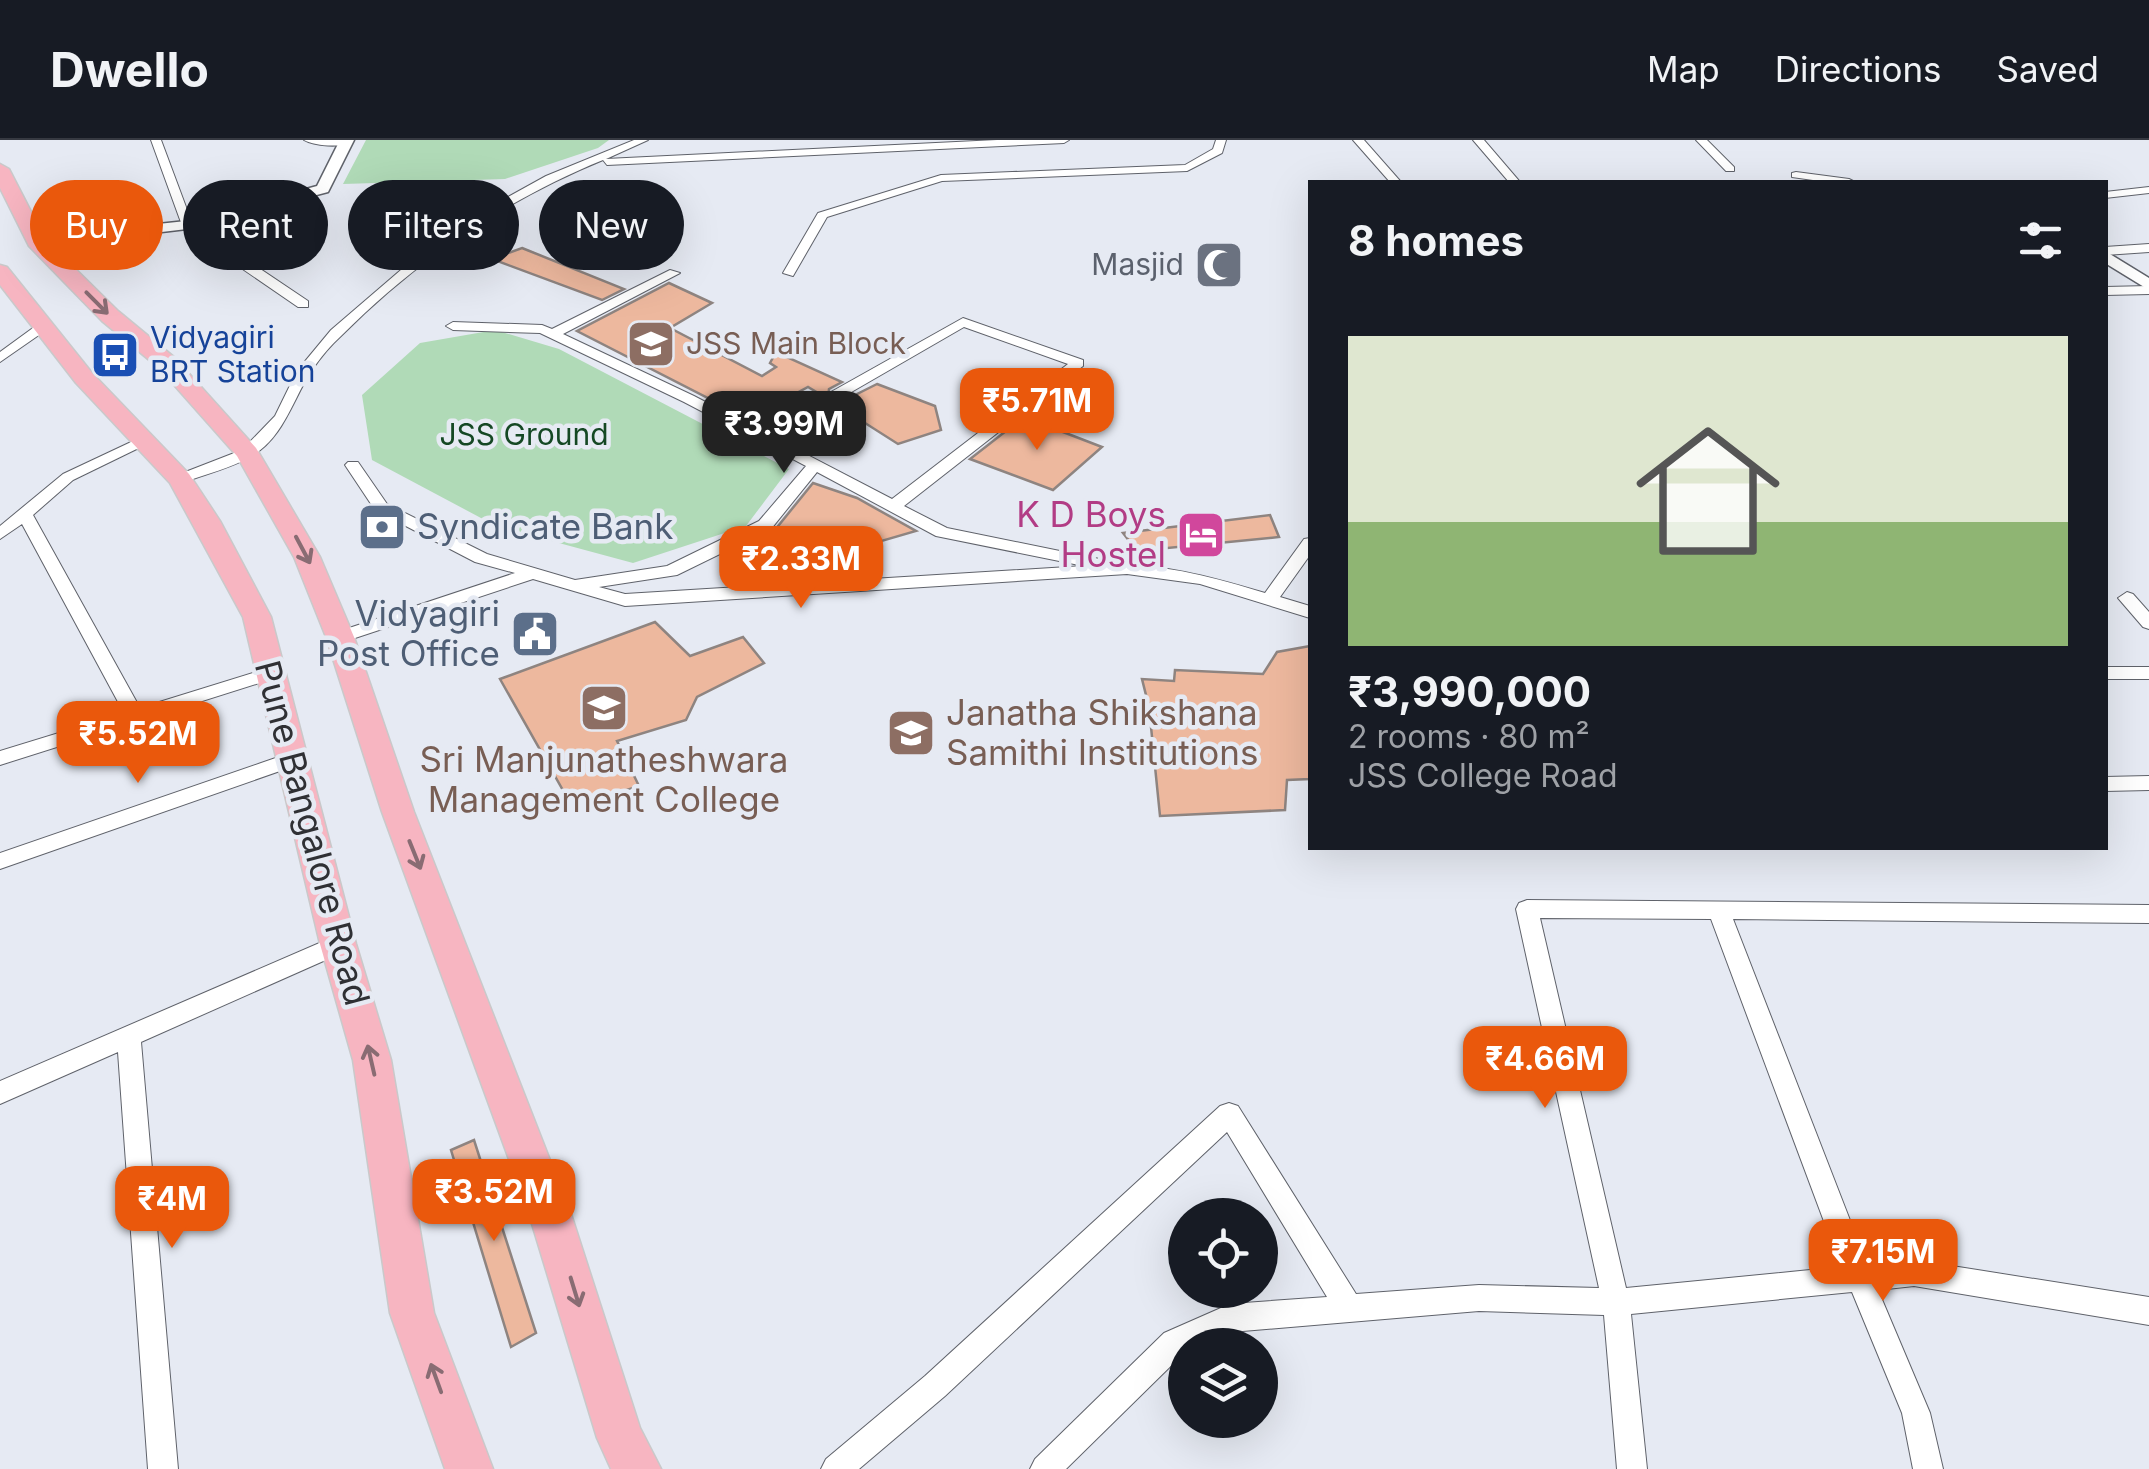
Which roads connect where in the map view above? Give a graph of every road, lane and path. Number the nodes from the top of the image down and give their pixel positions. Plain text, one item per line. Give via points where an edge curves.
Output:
1 (156, 140) edge
2 (310, 140) edge
3 (643, 140) edge
4 (1064, 140) edge
5 (1221, 140) edge
6 (1358, 140) edge
7 (1478, 140) edge
8 (1701, 140) edge
9 (347, 141) edge
10 (590, 163) junction
11 (0, 169) edge
12 (1730, 169) dead end
13 (1796, 175) dead end
14 (328, 180) edge
15 (1394, 180) edge
16 (1513, 180) edge
17 (1833, 180) edge
18 (2149, 190) edge
19 (2108, 195) edge
20 (183, 212) edge
21 (30, 230) edge
22 (2149, 248) edge
23 (2108, 254) edge
24 (2108, 256) edge
25 (64, 270) edge
26 (254, 270) edge
27 (0, 271) edge
28 (674, 273) dead end
29 (789, 273) dead end
30 (2149, 288) edge
31 (2108, 291) edge
32 (304, 304) dead end
33 (453, 326) dead end
34 (42, 328) junction
35 (552, 334) junction
36 (0, 358) edge
37 (836, 395) dead end
38 (146, 439) junction
39 (247, 454) junction
40 (353, 465) dead end
41 (814, 466) junction
42 (180, 480) junction
43 (892, 507) junction
44 (25, 515) junction
45 (0, 534) edge
46 (1308, 547) edge
47 (1127, 569) junction
48 (533, 573) junction
49 (573, 585) junction
50 (2149, 597) edge
51 (1269, 600) junction
52 (1308, 611) edge
53 (2149, 623) edge
54 (340, 637) junction
55 (2108, 673) edge
56 (2149, 673) edge
57 (269, 674) junction
58 (134, 716) junction
59 (0, 758) edge
60 (293, 759) junction
61 (2149, 783) edge
62 (2108, 784) edge
63 (0, 861) edge
64 (1718, 909) junction
65 (2149, 914) edge
66 (338, 944) junction
67 (129, 1037) junction
68 (0, 1093) edge
69 (1859, 1278) junction
70 (1616, 1302) junction
71 (1350, 1309) junction
72 (2149, 1312) edge
73 (163, 1469) edge
74 (469, 1469) edge
75 (636, 1469) edge
76 (836, 1469) edge
77 (1045, 1469) edge
78 (1632, 1469) edge
79 (1928, 1469) edge

1 - 20 street
2 - 9 street
3 - 10 street
4 - 10 street
5 - 29 street via 1218,151 1187,168 940,178 891,192 822,214
6 - 15 street
7 - 16 street
8 - 12 street
9 - 14 street
10 - 39 street via 490,211 412,266 336,334 304,371 281,418
11 - 21 main road
13 - 17 street
18 - 19 street
22 - 23 street
24 - 30 street
25 -> 39 main road via 167,363
26 - 32 street
27 - 34 main road, Pune Bangalore Road
28 - 35 street
30 - 31 street
33 - 35 street
34 - 36 street
34 - 38 main road, Pune Bangalore Road
35 - 41 street
37 - 43 street via 963,322 1078,363
38 - 42 main road, Pune Bangalore Road
38 - 44 street via 68,477
39 - 42 street
39 -> 54 main road via 307,557
40 - 48 street via 381,507 481,558
41 - 43 street
41 - 49 street via 765,525 671,572
42 - 57 main road, Pune Bangalore Road via 257,617
43 - 47 street via 942,532
44 - 45 street
44 - 58 street
46 - 51 street
47 - 49 street via 625,600
47 - 51 street via 1201,578
48 - 49 street
48 - 54 street
50 - 53 street via 2128,598
51 - 52 street
54 -> 75 main road
55 - 56 street
57 - 58 street
57 - 60 main road, Pune Bangalore Road
58 - 59 street
60 - 63 street
60 - 66 main road, Pune Bangalore Road
61 - 62 street
64 - 65 street
64 - 69 street
64 - 70 street via 1527,909
66 - 67 street
74 -> 66 main road, Pune Bangalore Road via 412,1313 372,1060
67 - 68 street
67 - 73 street
69 - 70 street
69 - 72 street via 1914,1273
69 - 79 street via 1916,1413
70 - 71 street via 1479,1298
70 - 78 street
71 - 76 street via 1230,1114
71 - 77 street via 1230,1318 1174,1344

